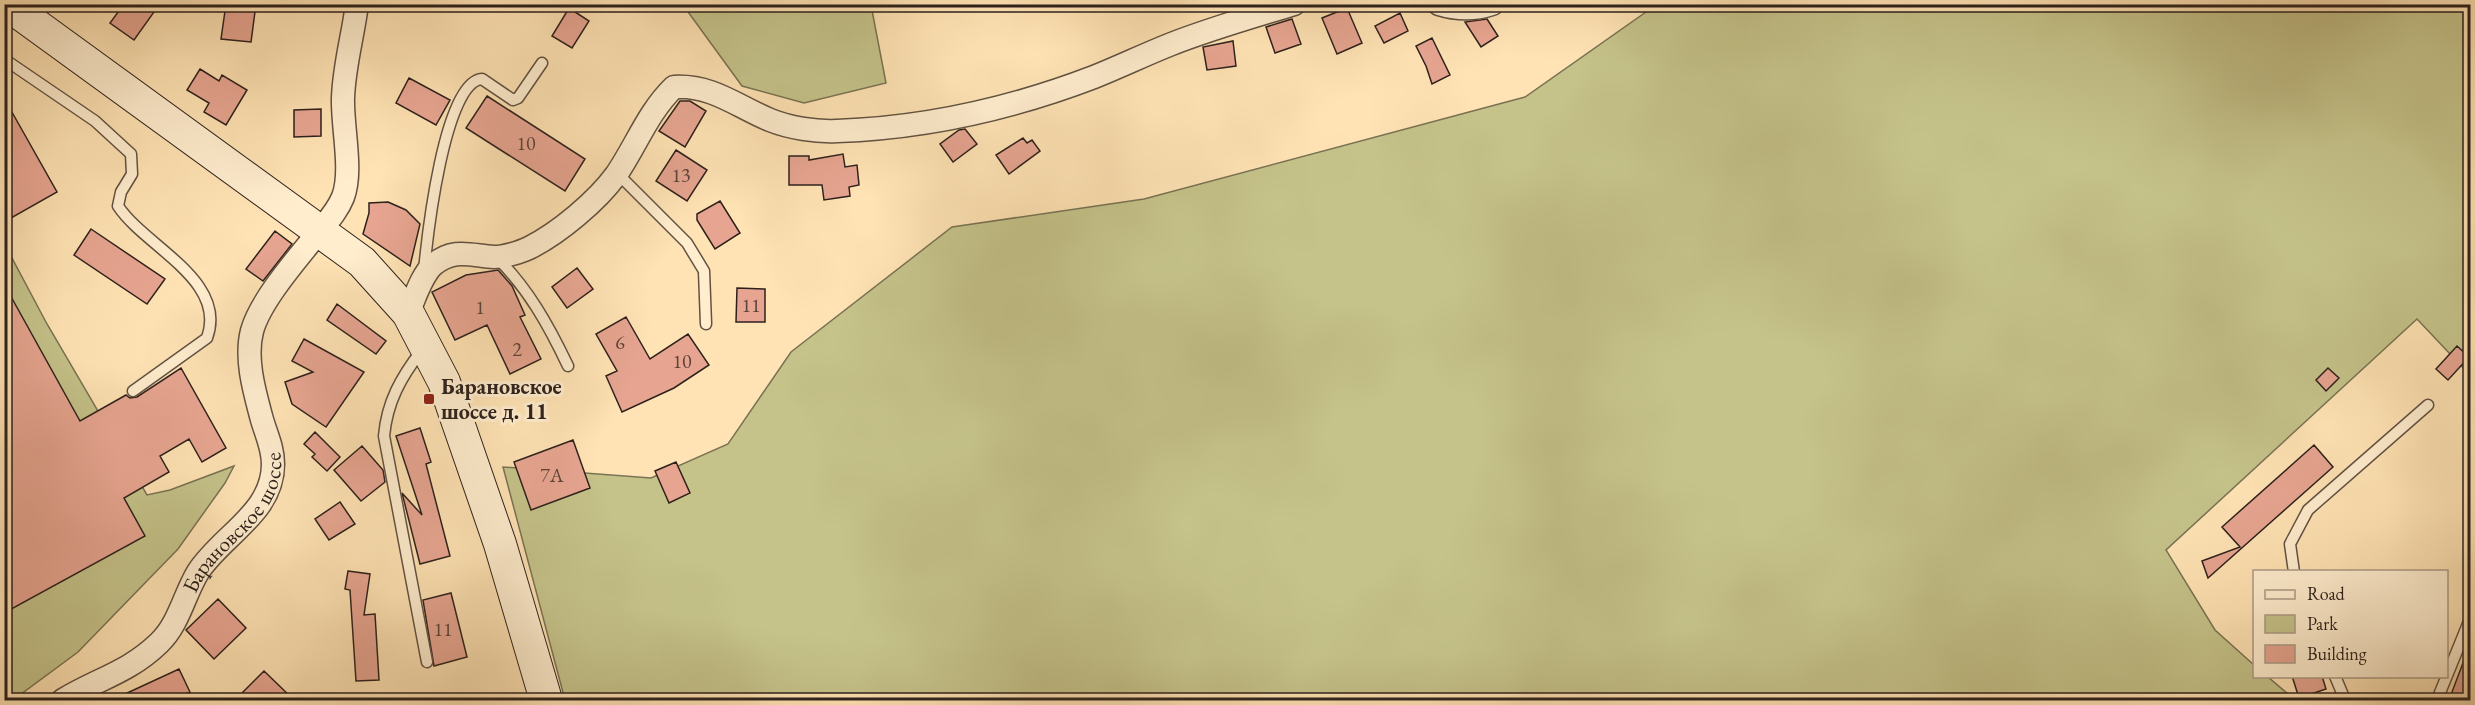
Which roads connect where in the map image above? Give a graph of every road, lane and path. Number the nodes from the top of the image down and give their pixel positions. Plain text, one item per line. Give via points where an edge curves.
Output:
1 (7, 4) edge
2 (1294, 4) edge
3 (1439, 4) edge
4 (1492, 4) edge
5 (353, 6) edge
6 (4, 59) edge
7 (542, 63) dead end
8 (617, 173) junction
9 (319, 232) junction
10 (496, 257) junction
11 (423, 280) junction
12 (408, 313) junction
13 (706, 324) dead end
14 (426, 345) junction
15 (568, 366) dead end
16 (133, 391) dead end
17 (2428, 405) dead end
18 (2294, 570) edge
19 (2470, 619) edge
20 (427, 662) dead end
21 (2448, 675) edge
22 (2336, 678) edge
23 (2447, 678) edge
24 (63, 700) edge
25 (546, 700) edge
26 (2345, 700) edge
27 (2438, 700) edge

1 - 9 main road
2 - 8 street via 1171,44 1092,78 1014,102 892,127 805,129 772,121 710,91 674,87 659,102
3 - 4 street via 1476,9
5 - 9 street, Барановское шоссе via 343,99 347,179 344,196
6 - 16 lane via 95,121 130,154 132,174 118,206 128,221 200,286 212,314 207,338
7 - 11 lane via 513,100 482,79 474,81 466,92 448,132 432,196
8 - 10 street via 569,221 528,248
8 - 13 lane via 687,243 704,271
9 - 12 main road via 362,262
9 - 24 street, Барановское шоссе via 266,302 252,328 248,348 273,464 271,484 259,506 210,556 161,642 131,667
10 - 11 street via 464,252 433,265
10 - 15 lane via 518,278
11 - 12 street
12 - 14 main road
14 - 20 lane via 393,395 384,436
14 - 25 main road via 444,382 500,544
17 - 18 lane via 2308,510 2290,544
19 - 21 lane
22 - 26 lane
23 - 27 lane

